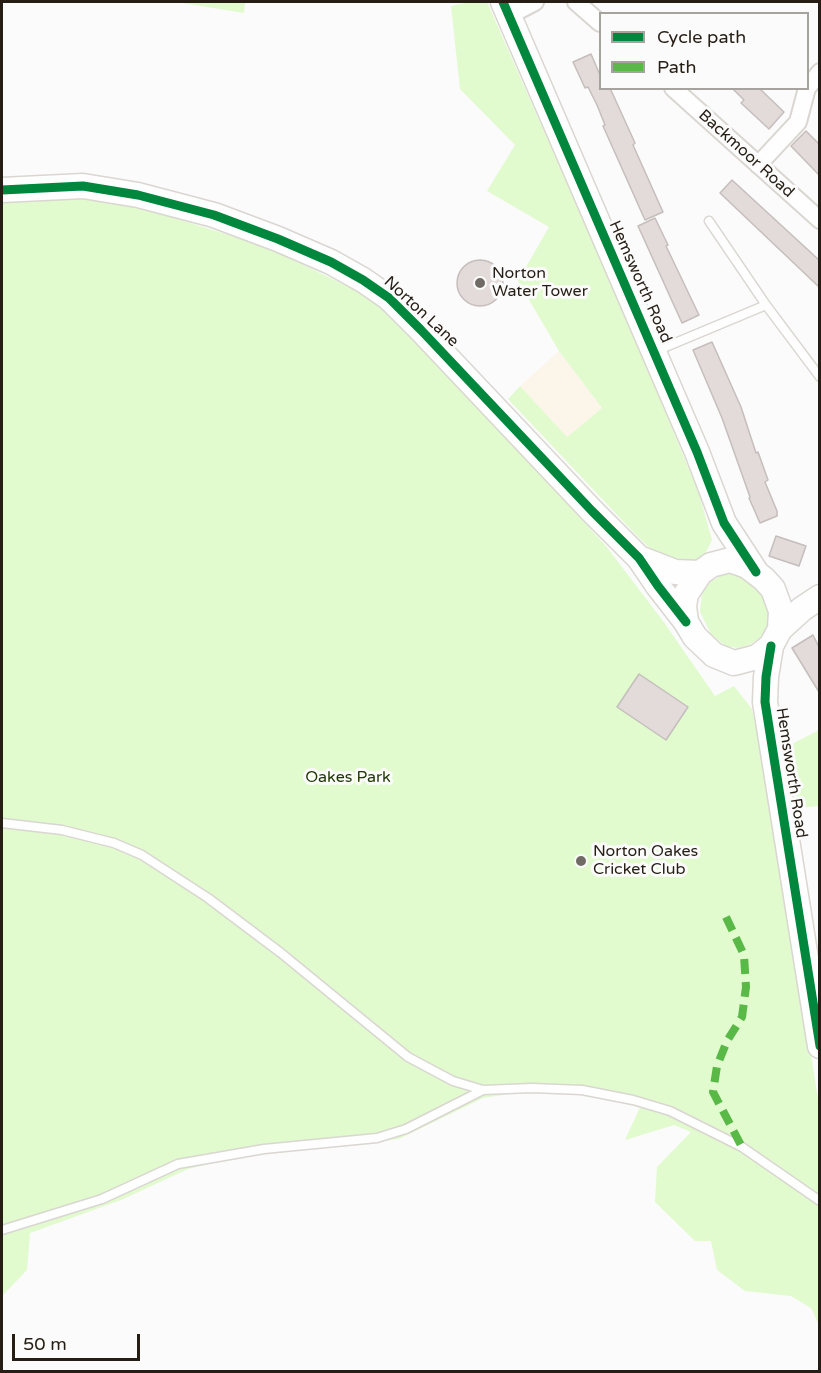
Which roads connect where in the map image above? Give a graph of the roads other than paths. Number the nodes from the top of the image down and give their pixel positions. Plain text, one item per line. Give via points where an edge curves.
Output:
1 (534, 2) edge
2 (576, 2) edge
3 (505, 8) edge
4 (599, 22) edge
5 (819, 72) edge
6 (809, 85) edge
7 (675, 90) edge
8 (806, 90) edge
9 (758, 165) junction
10 (2, 190) edge
11 (819, 220) edge
12 (709, 221) dead end
13 (766, 305) junction
14 (654, 351) junction
15 (819, 377) edge
16 (724, 523) junction
17 (639, 558) junction
18 (706, 569) junction
19 (756, 572) junction
20 (773, 589) junction
21 (817, 598) edge
22 (686, 622) junction
23 (775, 638) junction
24 (730, 662) junction
25 (765, 702) junction
26 (2, 823) edge
27 (819, 1046) edge
28 (483, 1090) junction
29 (819, 1201) edge
30 (2, 1230) edge

1 - 3 street
2 - 4 street
3 - 14 street, Hemsworth Road
5 - 6 street
7 - 9 street, Backmoor Road
8 - 9 street via 798,122
9 - 11 street, Backmoor Road
10 - 17 street, Norton Lane via 83,186 138,195 214,215 332,262 389,298
12 - 13 lane
13 - 14 lane
13 - 15 lane
14 - 16 street, Hemsworth Road
16 - 18 street via 722,543
16 - 19 street, Hemsworth Road
17 - 18 street, Norton Lane via 675,572
17 - 22 street, Norton Lane
18 - 19 street via 730,560
18 - 22 street via 686,594
19 - 20 street
20 - 21 street via 794,599
20 - 23 street via 781,611
21 - 23 street
22 - 24 street via 704,646
23 - 24 street via 758,657
23 - 25 street, Hemsworth Road
24 - 25 street, Hemsworth Road
25 - 27 street, Hemsworth Road
26 - 28 lane via 62,830 114,843 142,855 208,898 408,1057 453,1081
28 - 29 lane via 582,1090 670,1111 742,1148
28 - 30 lane via 406,1129 377,1138 264,1149 178,1164 102,1199

